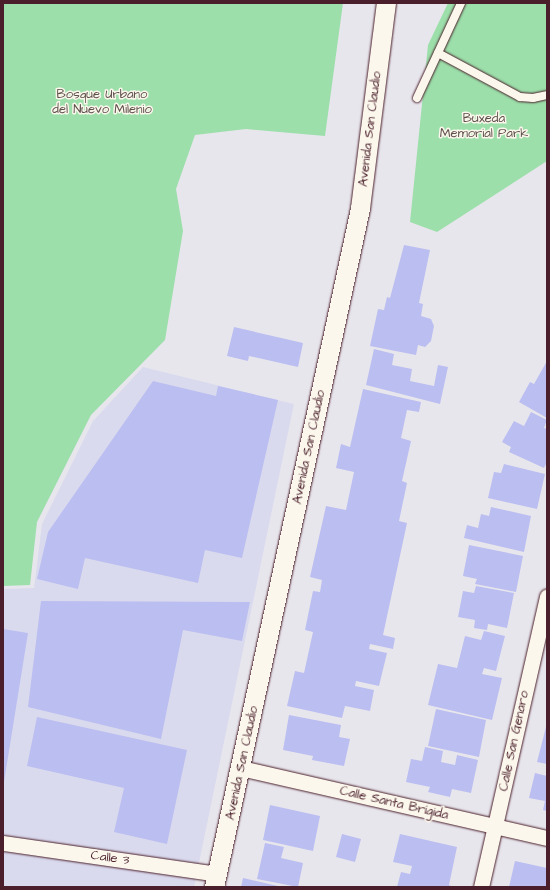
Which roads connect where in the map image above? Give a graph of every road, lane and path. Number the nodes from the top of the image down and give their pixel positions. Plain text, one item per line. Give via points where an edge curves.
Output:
1 (386, 3) edge
2 (461, 3) edge
3 (438, 53) junction
4 (547, 95) edge
5 (417, 98) dead end
6 (547, 596) edge
7 (541, 644) edge
8 (241, 768) junction
9 (495, 826) junction
10 (547, 838) edge
11 (3, 843) edge
12 (216, 880) edge
13 (481, 887) edge

1 - 8 street, Avenida San Claudio via 360,208
2 - 3 lane
3 - 4 lane via 520,97
3 - 5 lane
6 - 7 street, Calle San Genaro
7 - 9 street, Calle San Genaro
8 - 9 street, Calle Santa Brígida
8 - 12 street, Avenida San Claudio
9 - 10 street, Calle Santa Brígida
9 - 13 street, Calle San Genaro
11 - 12 street, Calle 3

